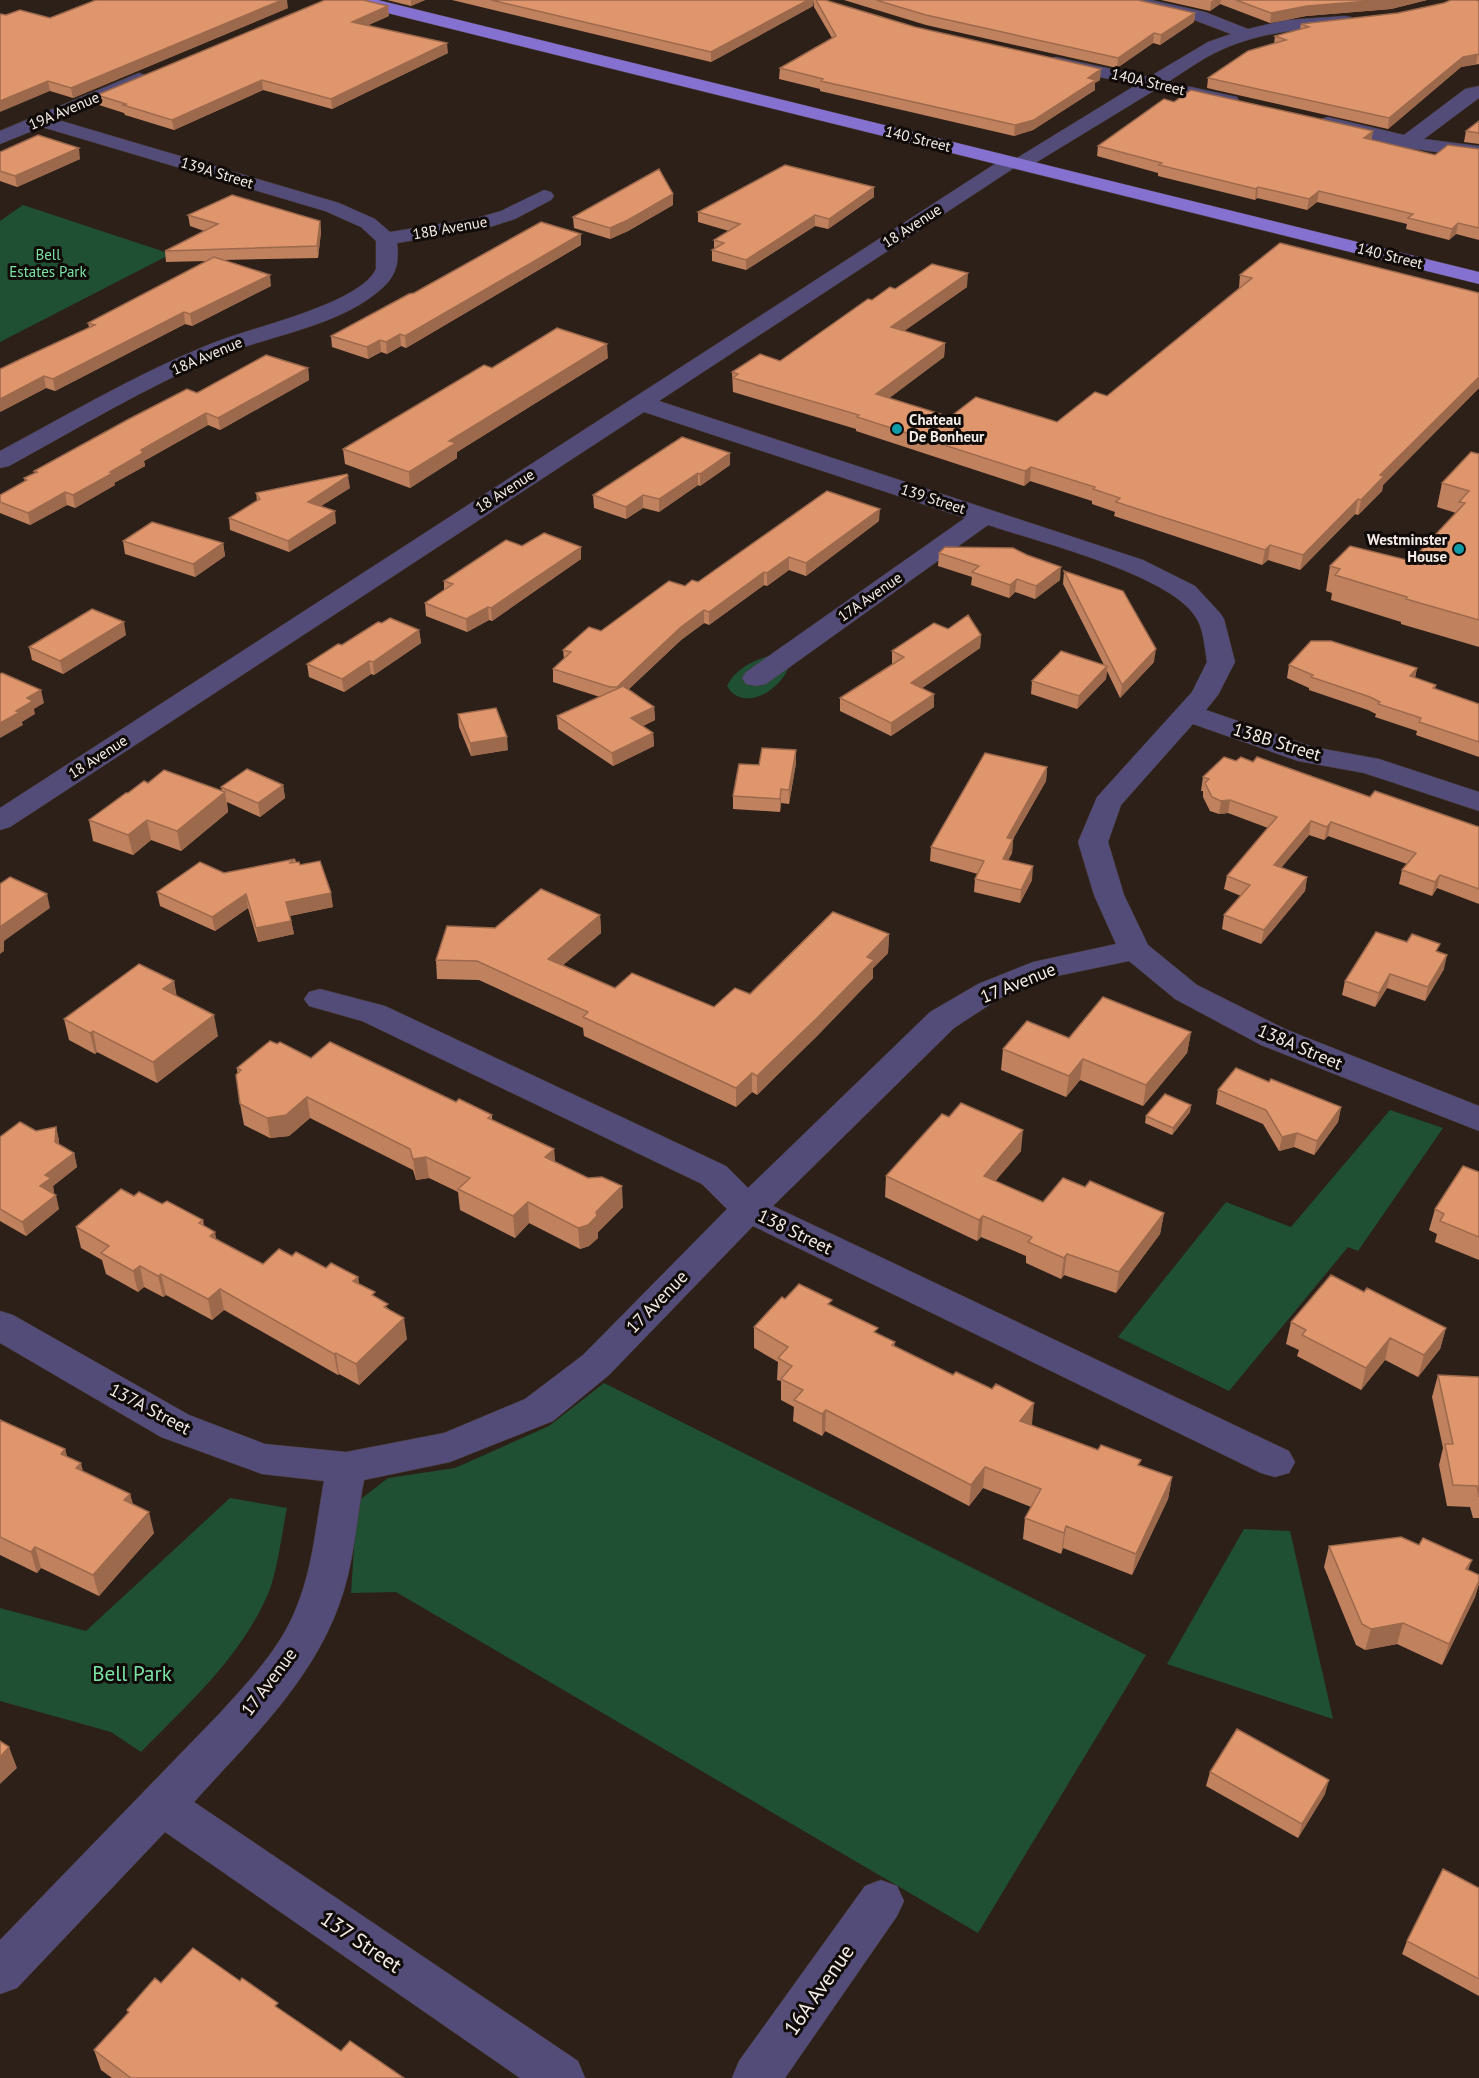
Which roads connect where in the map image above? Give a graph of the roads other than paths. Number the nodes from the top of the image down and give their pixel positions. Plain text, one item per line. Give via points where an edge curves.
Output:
1 (357, 0) edge
2 (1128, 0) edge
3 (1365, 20) edge
4 (1246, 34) junction
5 (1037, 57) edge
6 (161, 70) edge
7 (1154, 84) junction
8 (1479, 92) edge
9 (1248, 105) edge
10 (41, 121) junction
11 (1316, 121) edge
12 (0, 138) edge
13 (1407, 142) junction
14 (1479, 152) edge
15 (1015, 163) junction
16 (544, 196) dead end
17 (386, 239) junction
18 (1479, 278) edge
19 (641, 403) junction
20 (0, 460) edge
21 (984, 516) junction
22 (756, 678) dead end
23 (1196, 704) junction
24 (1479, 802) edge
25 (0, 821) edge
26 (1135, 950) junction
27 (320, 999) dead end
28 (1479, 1119) edge
29 (748, 1209) junction
30 (0, 1324) edge
31 (1275, 1462) dead end
32 (346, 1468) junction
33 (162, 1805) junction
34 (881, 1901) dead end
35 (0, 1972) edge
36 (561, 2078) edge
37 (756, 2078) edge

1 - 15 main road, 140 Street
2 - 4 street via 1199,16
3 - 4 street, 18 Avenue via 1286,26
4 - 7 street, 18 Avenue via 1214,46
5 - 7 street, 140A Street
6 - 10 street, 19A Avenue
7 - 9 street, 140A Street
7 - 15 street, 18 Avenue
8 - 13 street via 1472,93
10 - 12 street, 19A Avenue
10 - 17 street, 139A Street via 332,207 368,223
11 - 13 street
13 - 14 street
15 - 18 main road, 140 Street
15 - 19 street, 18 Avenue
16 - 17 street, 18B Avenue via 480,224
17 - 20 street, 18A Avenue via 388,264 381,277 365,291 328,311 212,351
19 - 21 street, 139 Street
19 - 25 street, 18 Avenue
21 - 22 street, 17A Avenue
21 - 23 street, 139 Street via 1134,565 1186,592 1210,620 1221,662
23 - 24 street, 138B Street via 1308,754 1369,765
23 - 26 street via 1107,803 1093,842 1109,894
26 - 28 street, 138A Street via 1186,992 1273,1037
26 - 29 street, 17 Avenue via 1044,969 989,991 942,1020
27 - 29 street, 138 Street via 373,1013 714,1175
29 - 31 street, 138 Street
29 - 32 street, 17 Avenue via 596,1365 539,1410 450,1447
30 - 32 street, 137A Street via 175,1426 262,1459
32 - 33 street, 17 Avenue via 332,1555 318,1607 291,1659
33 - 35 street, 17 Avenue
33 - 36 street, 137 Street
34 - 37 street, 16A Avenue

